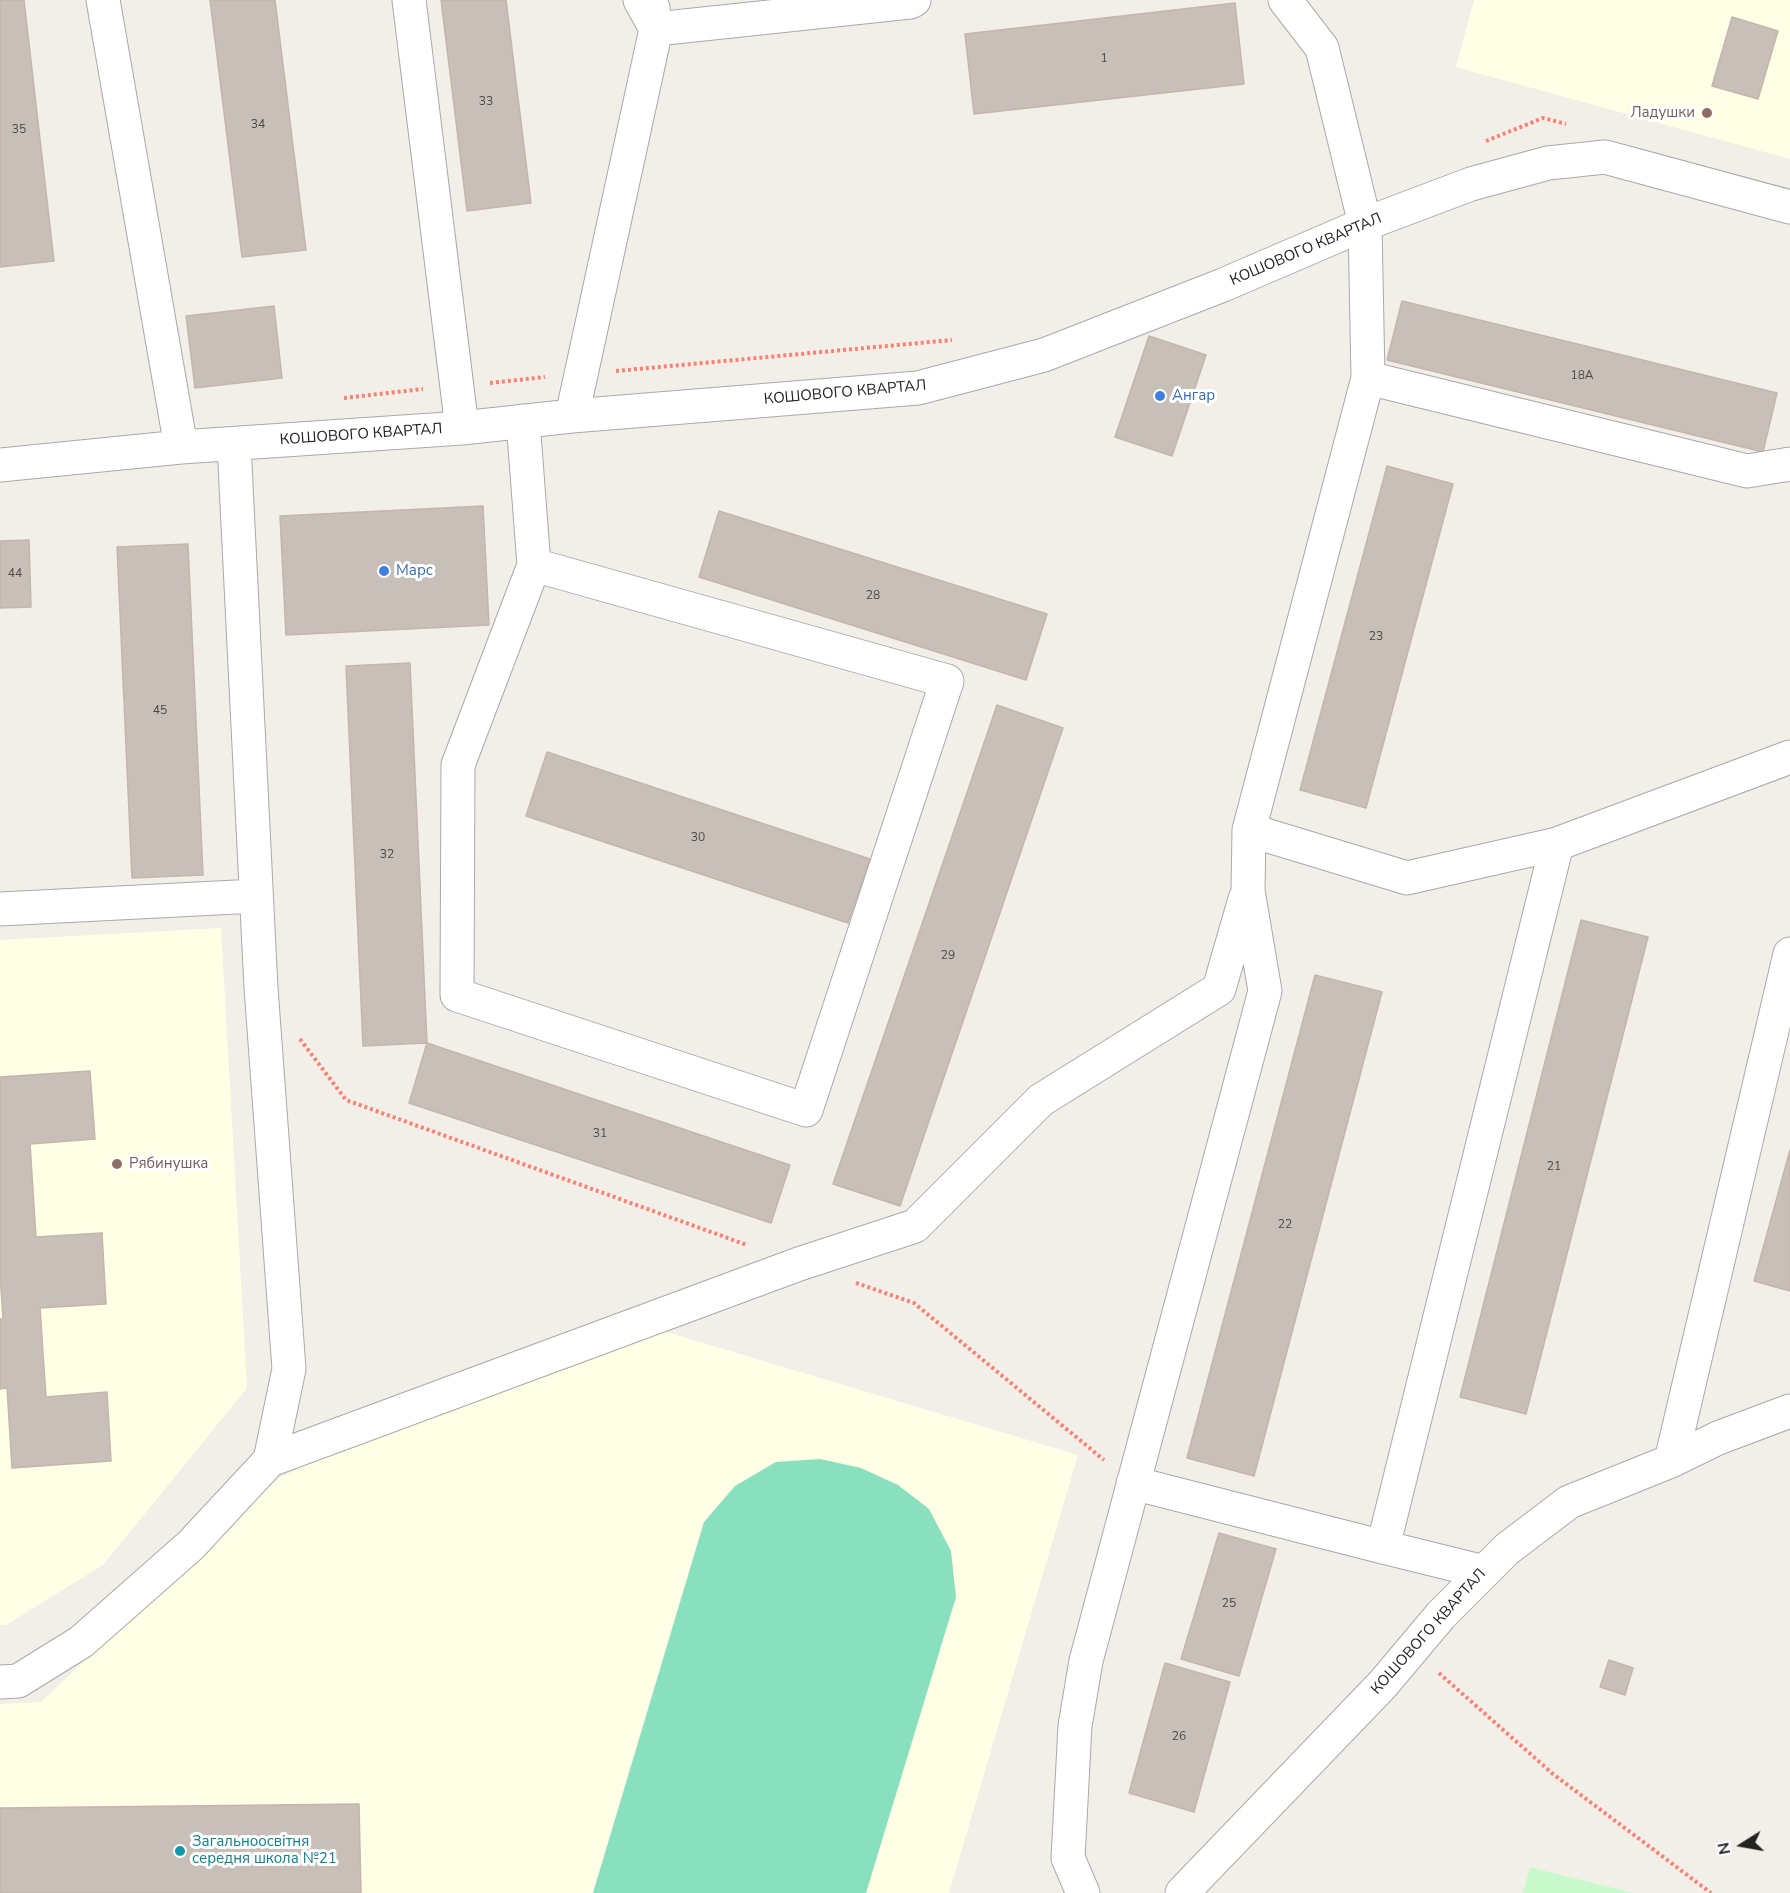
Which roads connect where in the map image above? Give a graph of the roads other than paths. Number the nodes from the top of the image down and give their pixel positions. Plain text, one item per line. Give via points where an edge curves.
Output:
1 (103, 0) edge
2 (409, 0) edge
3 (640, 0) edge
4 (1285, 0) edge
5 (912, 1) edge
6 (654, 14) edge
7 (1790, 207) edge
8 (1365, 224) junction
9 (1368, 378) junction
10 (572, 416) junction
11 (522, 421) junction
12 (462, 428) junction
13 (234, 444) junction
14 (181, 447) junction
15 (1790, 464) edge
16 (0, 465) edge
17 (534, 566) junction
18 (1790, 757) edge
19 (1249, 830) junction
20 (1557, 844) junction
21 (1248, 891) junction
22 (256, 896) junction
23 (0, 909) edge
24 (1790, 954) edge
25 (1790, 1412) edge
26 (270, 1460) junction
27 (1671, 1461) junction
28 (1133, 1483) junction
29 (1383, 1547) junction
30 (1484, 1572) junction
31 (0, 1682) edge
32 (1083, 1893) edge
33 (1182, 1893) edge

1 - 14 street
2 - 12 street
3 - 6 street
4 - 8 street via 1322,48
5 - 6 street
6 - 10 street
7 - 8 street, КОШОВОГО КВАРТАЛ via 1605,157 1548,164 1471,184
8 - 9 street
8 - 10 street, КОШОВОГО КВАРТАЛ via 1044,356 918,388
9 - 15 street via 1747,471
9 - 19 street
10 - 11 street, КОШОВОГО КВАРТАЛ
11 - 12 street, КОШОВОГО КВАРТАЛ
11 - 17 street
12 - 13 street, КОШОВОГО КВАРТАЛ
13 - 14 street, КОШОВОГО КВАРТАЛ
13 - 22 street
14 - 16 street, КОШОВОГО КВАРТАЛ
17 - 17 street via 458,765 457,995 806,1110 947,681
18 - 20 street
19 - 20 street via 1407,878
19 - 21 street
20 - 29 street
21 - 26 street via 1219,989 1041,1100 915,1226 799,1264
21 - 28 street via 1265,991
22 - 23 street
22 - 26 street via 290,1369
24 - 27 street
25 - 27 street, КОШОВОГО КВАРТАЛ via 1718,1438
26 - 31 street via 191,1545 81,1642 18,1681
27 - 30 street, КОШОВОГО КВАРТАЛ via 1569,1502 1507,1548
28 - 29 street
28 - 32 street via 1086,1661 1075,1726 1068,1858
29 - 30 street
30 - 33 street, КОШОВОГО КВАРТАЛ

